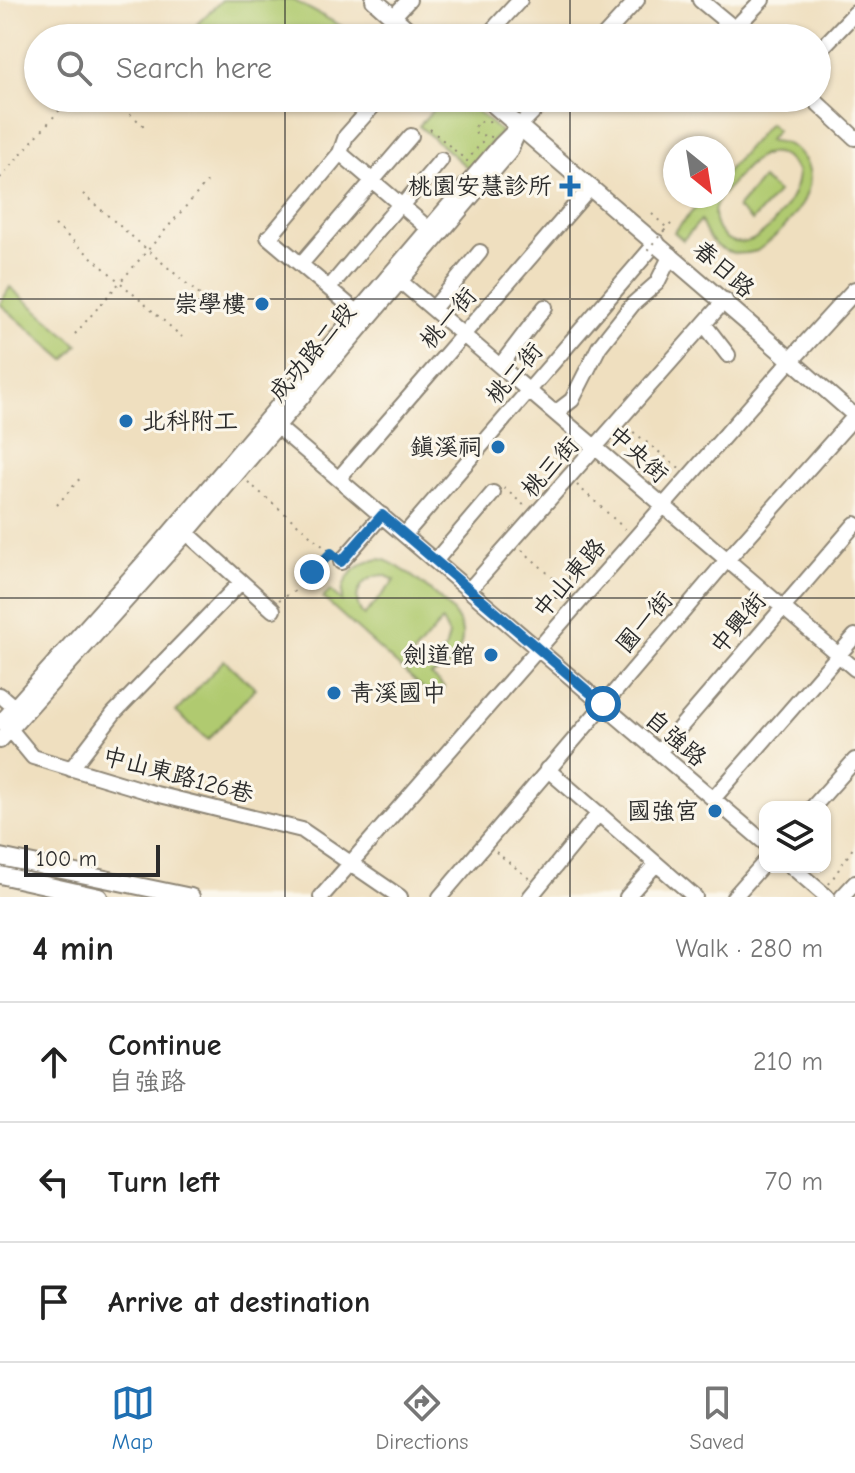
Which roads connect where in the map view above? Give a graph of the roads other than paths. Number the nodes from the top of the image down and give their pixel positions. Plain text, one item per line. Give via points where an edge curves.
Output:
1 (374, 0) edge
2 (409, 0) edge
3 (520, 0) edge
4 (637, 0) edge
5 (700, 0) edge
6 (762, 0) edge
7 (855, 13) edge
8 (393, 17) junction
9 (401, 24) edge
10 (498, 24) edge
11 (615, 24) edge
12 (729, 24) edge
13 (741, 24) edge
14 (831, 38) edge
15 (367, 112) edge
16 (503, 112) edge
17 (534, 112) edge
18 (827, 112) edge
19 (521, 127) junction
20 (411, 136) dead end
21 (855, 138) edge
22 (340, 153) junction
23 (441, 160) dead end
24 (373, 181) junction
25 (591, 187) junction
26 (401, 205) junction
27 (429, 229) junction
28 (662, 245) junction
29 (480, 252) dead end
30 (301, 264) junction
31 (396, 277) junction
32 (329, 288) junction
33 (855, 290) edge
34 (725, 300) junction
35 (545, 307) dead end
36 (433, 309) junction
37 (357, 312) junction
38 (704, 324) junction
39 (462, 336) junction
40 (728, 355) dead end
41 (791, 360) junction
42 (500, 366) junction
43 (528, 390) junction
44 (555, 413) junction
45 (855, 416) edge
46 (272, 422) junction
47 (598, 446) junction
48 (339, 478) junction
49 (493, 493) road end
50 (662, 505) junction
51 (382, 515) junction
52 (192, 516) junction
53 (855, 524) edge
54 (187, 533) junction
55 (405, 534) junction
56 (436, 560) junction
57 (727, 560) junction
58 (341, 562) dead end
59 (241, 582) junction
60 (469, 590) junction
61 (781, 606) junction
62 (271, 608) road end
63 (855, 636) edge
64 (539, 650) junction
65 (839, 655) junction
66 (855, 669) edge
67 (0, 695) edge
68 (603, 704) junction
69 (19, 711) junction
70 (3, 729) edge
71 (659, 752) junction
72 (855, 760) edge
73 (71, 769) junction
74 (547, 769) junction
75 (713, 799) junction
76 (818, 801) edge
77 (599, 813) junction
78 (759, 838) edge
79 (0, 857) edge
80 (351, 862) junction
81 (656, 864) junction
82 (759, 869) edge
83 (799, 873) edge
84 (86, 874) junction
85 (0, 875) edge
86 (855, 883) edge
87 (534, 892) edge
88 (81, 893) junction
89 (825, 895) edge
90 (99, 897) edge
91 (191, 897) edge
92 (321, 897) edge
93 (400, 897) edge
94 (440, 897) edge
95 (627, 897) edge
96 (695, 897) edge
97 (734, 897) edge
98 (842, 897) edge

1 - 8 main road
2 - 8 street
3 - 10 street
4 - 11 street
5 - 12 street
6 - 13 street
7 - 14 street
8 - 9 main road
15 - 22 street via 346,136
16 - 19 main road, 春日路
17 - 19 street, 成功路二段
18 - 21 street
19 - 25 main road, 春日路
19 - 27 street, 成功路二段
19 - 31 street, 成功路二段 via 509,153
20 - 24 street
22 - 24 street
22 - 30 street via 268,237
23 - 26 street
24 - 26 street
24 - 30 street
25 - 28 main road, 春日路
25 - 39 street, 桃一街
26 - 27 street
26 - 32 street
27 - 31 street, 成功路二段
28 - 34 main road, 春日路
28 - 43 street, 桃二街
28 - 44 street via 657,283 599,347 572,400
29 - 36 street
30 - 32 street
31 - 36 street, 中央街
31 - 37 street, 成功路二段
31 - 46 street, 成功路二段
32 - 37 street
33 - 41 main road, 中山東路
34 - 38 street, 桃三街
34 - 41 main road, 春日路
35 - 42 street
36 - 39 street, 中央街
37 - 46 street, 成功路二段
38 - 40 street
38 - 47 street, 桃三街
39 - 42 street, 中央街
39 - 48 street, 桃一街
41 - 45 street, 春日路
41 - 50 street, 中山東路
42 - 43 street, 中央街
43 - 44 street, 中央街
43 - 55 street, 桃二街
44 - 47 street, 中央街
45 - 57 street, 園一街
46 - 48 street, 自強路
46 - 52 street, 成功路二段
47 - 50 street, 中央街
47 - 60 street, 桃三街
48 - 51 street, 自強路
49 - 56 street
50 - 57 street, 中央街
50 - 64 street, 中山東路
51 - 55 street, 自強路
51 - 58 street
52 - 54 street, 成功路二段
52 - 69 street, 成功路二段
53 - 61 street, 中興街
54 - 59 street
54 - 69 street, 成功路二段
55 - 56 street, 自強路
56 - 60 street, 自強路
57 - 61 street, 中央街
57 - 68 street, 園一街
59 - 62 street
59 - 73 street via 120,706
60 - 64 street, 自強路
61 - 65 street, 中央街
61 - 71 street, 中興街
63 - 65 street
64 - 68 street, 自強路
64 - 80 street, 中山東路
65 - 66 street, 中央街
65 - 75 street
67 - 69 street
68 - 71 street, 自強路
68 - 74 street, 園一街
69 - 70 street, 成功路二段
70 - 73 street, 中山東路126巷 via 33,757
71 - 75 street, 自強路
72 - 76 street
73 - 80 street, 中山東路126巷 via 302,830
74 - 77 street
74 - 94 street, 園一街
75 - 78 street, 自強路
77 - 81 street
77 - 87 street
79 - 84 main road
80 - 92 street, 中山東路
80 - 93 street, 中山東路126巷
81 - 95 street
81 - 96 street
82 - 97 street
83 - 89 street
84 - 88 main road
84 - 91 main road
85 - 88 main road
86 - 98 street
88 - 90 main road

